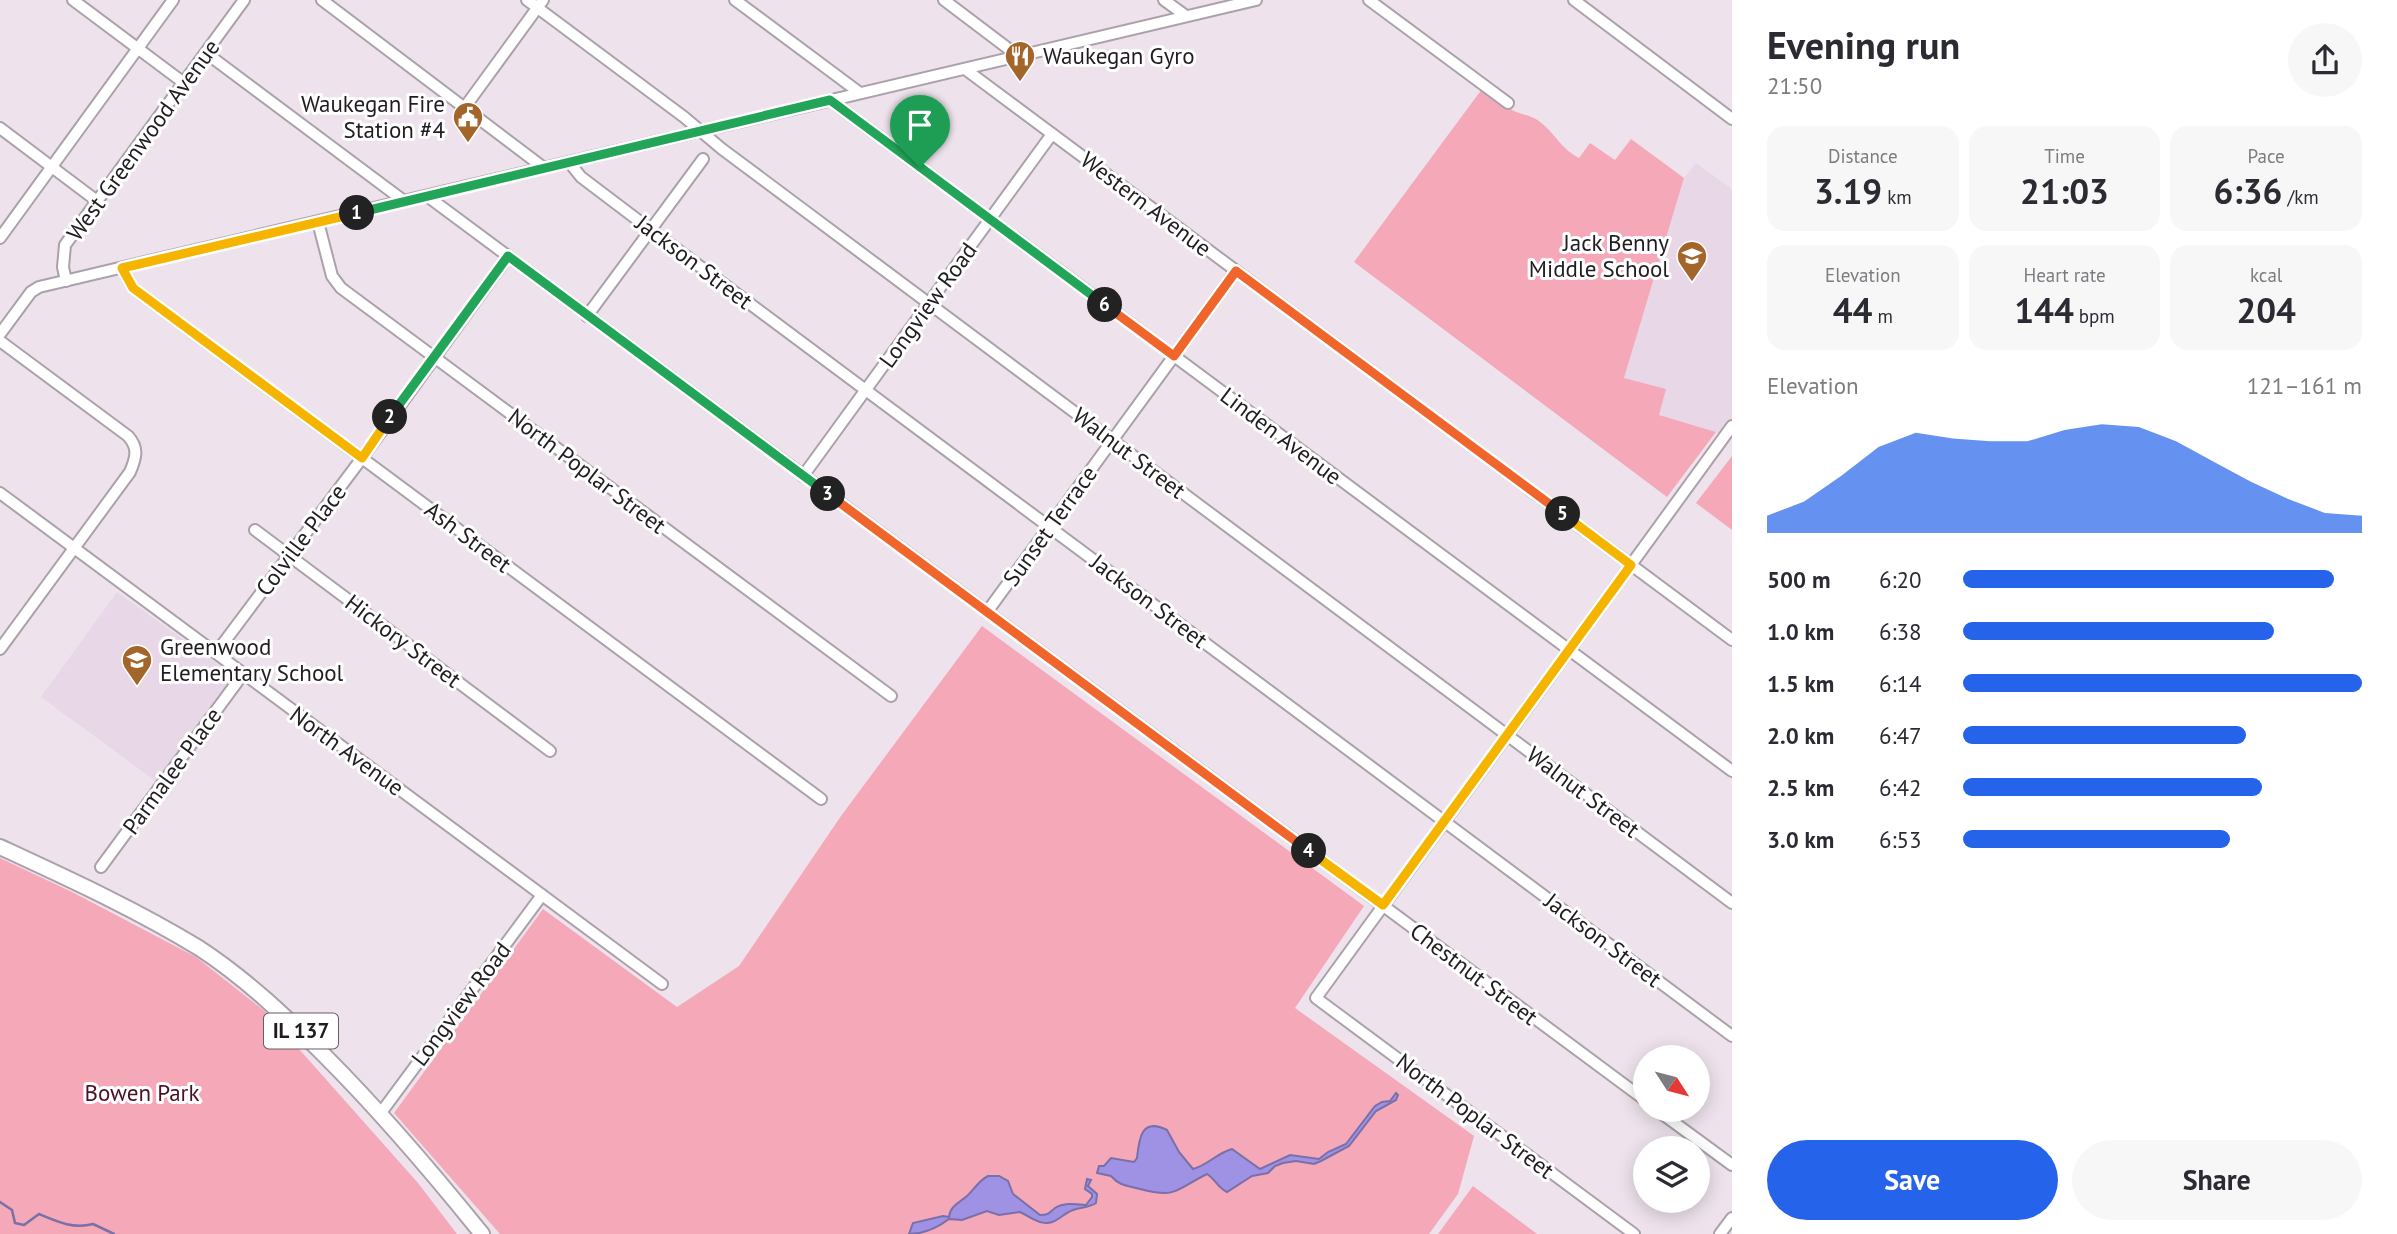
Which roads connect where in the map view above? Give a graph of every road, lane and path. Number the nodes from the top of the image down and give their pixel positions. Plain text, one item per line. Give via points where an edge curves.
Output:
1 (73, 0) edge
2 (173, 0) edge
3 (244, 0) edge
4 (322, 0) edge
5 (527, 0) edge
6 (735, 0) edge
7 (944, 0) edge
8 (1164, 0) edge
9 (1256, 0) edge
10 (1369, 0) edge
11 (1574, 0) edge
12 (541, 4) edge
13 (1186, 16) junction
14 (138, 48) junction
15 (206, 52) junction
16 (1018, 56) junction
17 (964, 69) junction
18 (184, 83) junction
19 (860, 93) junction
20 (830, 100) junction
21 (1508, 103) dead end
22 (465, 107) junction
23 (1732, 119) edge
24 (0, 128) edge
25 (700, 131) junction
26 (1052, 134) junction
27 (703, 159) dead end
28 (569, 162) junction
29 (52, 167) junction
30 (544, 168) junction
31 (427, 196) junction
32 (97, 201) junction
33 (404, 201) junction
34 (990, 219) junction
35 (318, 222) junction
36 (651, 230) junction
37 (0, 238) edge
38 (508, 256) junction
39 (122, 268) junction
40 (1236, 271) junction
41 (66, 281) junction
42 (928, 303) junction
43 (0, 314) edge
44 (587, 316) junction
45 (10, 321) junction
46 (0, 334) edge
47 (0, 341) edge
48 (433, 356) junction
49 (1174, 356) junction
50 (866, 390) junction
51 (1732, 426) edge
52 (1112, 441) junction
53 (362, 458) junction
54 (803, 476) junction
55 (0, 493) edge
56 (1049, 527) junction
57 (256, 530) dead end
58 (74, 548) junction
59 (289, 556) junction
60 (1631, 565) junction
61 (987, 612) junction
62 (1732, 640) edge
63 (0, 649) edge
64 (1569, 650) junction
65 (216, 653) junction
66 (243, 674) junction
67 (891, 696) dead end
68 (1507, 735) junction
69 (550, 751) dead end
70 (1732, 771) edge
71 (821, 799) dead end
72 (1444, 821) junction
73 (0, 847) edge
74 (102, 867) dead end
75 (542, 895) junction
76 (1732, 903) edge
77 (1383, 905) junction
78 (662, 984) dead end
79 (1732, 1036) edge
80 (1633, 1091) edge
81 (380, 1114) junction
82 (1673, 1122) edge
83 (1732, 1165) edge
84 (1732, 1218) edge
85 (482, 1234) edge
86 (1634, 1234) edge
87 (1720, 1234) edge

1 - 14 street
2 - 14 street
3 - 15 street, West Greenwood Avenue
4 - 22 street
5 - 12 street, Walnut Street
6 - 19 street
7 - 16 street
8 - 13 street
9 - 13 street
10 - 21 street
11 - 23 street
12 - 22 street
12 - 25 street, Walnut Street
13 - 16 street
14 - 18 street
14 - 29 street
15 - 18 street, West Greenwood Avenue
15 - 33 street
16 - 17 street
17 - 19 street
17 - 26 street, Western Avenue
18 - 32 street, West Greenwood Avenue
19 - 20 street
20 - 25 street
20 - 34 street, Linden Avenue
22 - 30 street
24 - 29 street
25 - 28 street
25 - 42 street, Walnut Street
26 - 34 street, Longview Road
26 - 40 street, Western Avenue
27 - 36 street
28 - 30 street
28 - 36 street, Jackson Street via 581,177
29 - 32 street
29 - 37 street
30 - 31 street
31 - 33 street
31 - 38 street, Chestnut Street
32 - 41 street, West Greenwood Avenue via 65,245
33 - 35 street
34 - 42 street, Longview Road
34 - 49 street, Linden Avenue
35 - 39 street
35 - 48 street, North Poplar Street via 332,276 341,288
36 - 44 street
36 - 50 street, Jackson Street
38 - 44 street, Chestnut Street
38 - 48 street, Colville Place
39 - 41 street
39 - 53 street, Ash Street via 133,288
40 - 49 street, Sunset Terrace
40 - 60 street, Western Avenue
41 - 45 street via 31,292
42 - 50 street, Longview Road
42 - 52 street, Walnut Street
43 - 45 street
44 - 54 street, Chestnut Street
45 - 46 street
47 - 58 street via 134,443 136,459 130,472
48 - 53 street, Colville Place
48 - 67 street, North Poplar Street
49 - 52 street, Sunset Terrace
49 - 64 street, Linden Avenue
50 - 54 street, Longview Road
50 - 56 street, Jackson Street
51 - 60 street
52 - 56 street, Sunset Terrace
52 - 68 street, Walnut Street
53 - 59 street, Colville Place
53 - 71 street, Ash Street
54 - 61 street, Chestnut Street
55 - 58 street, North Avenue
56 - 61 street, Sunset Terrace
56 - 72 street, Jackson Street
57 - 59 street, Hickory Street
58 - 63 street
58 - 65 street, North Avenue
59 - 65 street, Colville Place
59 - 69 street, Hickory Street
60 - 62 street, Western Avenue
60 - 64 street
61 - 77 street, Chestnut Street
64 - 68 street
64 - 70 street, Linden Avenue
65 - 66 street, North Avenue
66 - 74 street, Parmalee Place
66 - 75 street, North Avenue
68 - 72 street
68 - 76 street, Walnut Street
72 - 77 street
72 - 79 street, Jackson Street
73 - 81 main road, IL 137 via 121,904 200,949 276,1006
75 - 78 street, North Avenue
75 - 81 street, Longview Road
77 - 80 street, Chestnut Street
77 - 86 street, North Poplar Street via 1316,998
81 - 85 main road, IL 137
82 - 83 street
84 - 87 street

